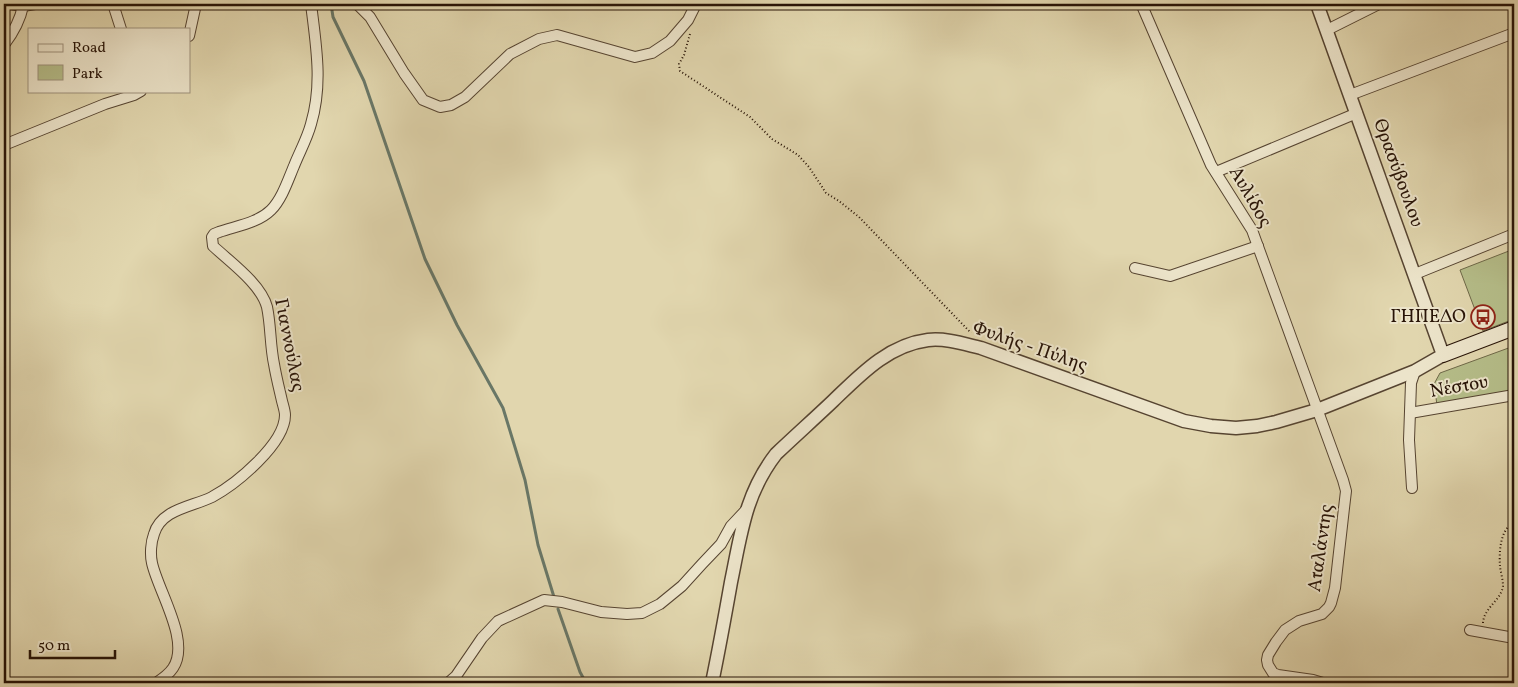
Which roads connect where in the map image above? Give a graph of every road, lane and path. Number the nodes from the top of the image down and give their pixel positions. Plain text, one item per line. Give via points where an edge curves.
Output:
1 (10, 4) edge
2 (35, 4) edge
3 (113, 4) edge
4 (196, 4) edge
5 (311, 4) edge
6 (357, 4) edge
7 (696, 4) edge
8 (1317, 4) edge
9 (1379, 4) edge
10 (1145, 5) edge
11 (23, 6) junction
12 (688, 20) junction
13 (121, 28) edge
14 (1327, 30) junction
15 (190, 31) edge
16 (1514, 33) edge
17 (4, 45) edge
18 (136, 92) edge
19 (1350, 95) junction
20 (1357, 113) junction
21 (4, 145) edge
22 (1216, 172) junction
23 (1514, 234) edge
24 (1258, 246) junction
25 (1134, 268) dead end
26 (1415, 274) junction
27 (1514, 328) edge
28 (981, 348) junction
29 (1443, 355) junction
30 (1415, 371) junction
31 (1514, 395) edge
32 (1317, 410) junction
33 (1410, 413) junction
34 (1412, 488) dead end
35 (746, 510) junction
36 (1514, 522) edge
37 (1470, 630) dead end
38 (1486, 633) junction
39 (1514, 638) edge
40 (156, 683) edge
41 (448, 683) edge
42 (712, 683) edge
43 (1323, 683) edge

1 - 11 street
2 - 11 street
3 - 13 street
4 - 15 street
5 - 40 street, Γιαννούλας via 319,69 311,125 305,141 271,210 257,220 212,237 213,246 260,292 266,306 273,361 286,415 274,445 225,490 163,518 158,524 151,543 152,563 178,641 178,652 173,667
6 - 12 street via 370,17 423,100 440,107 452,105 465,97 510,54 539,39 557,35 635,57 652,53 670,41
7 - 12 street
8 - 14 street, Θρασύβουλου
9 - 14 street
10 - 22 street, Αυλίδος
11 - 17 street via 21,17
12 - 28 path via 690,36 679,64 680,71 750,117 772,139 798,155 826,193 859,217 887,245 968,329
14 - 19 street, Θρασύβουλου
16 - 19 street
18 - 21 street
19 - 20 street, Θρασύβουλου
20 - 22 street
20 - 26 street, Θρασύβουλου
22 - 24 street, Αυλίδος via 1252,230
23 - 26 street
24 - 25 street via 1170,276
24 - 32 street, Αυλίδος
26 - 29 street, Θρασύβουλου
27 - 29 main road
28 - 32 street, Φυλής - Πύλης via 1184,421 1211,426 1257,426
28 - 35 street, Φυλής - Πύλης via 951,341 927,340 884,356 776,454 758,480
29 - 30 street, Φυλής - Πύλης
30 - 32 street, Φυλής - Πύλης
30 - 33 street via 1411,383
31 - 33 street, Νέστου
32 - 43 street, Αταλάντης via 1346,491 1335,588 1329,608 1322,614 1299,621 1285,630 1268,655 1268,665 1278,676
33 - 34 street
35 - 41 street via 682,586 660,604 642,613 626,614 544,600 498,621
35 - 42 street, Φυλής - Πύλης
36 - 38 path via 1508,525 1501,543 1503,588 1486,611 1483,619
37 - 38 street
38 - 39 street

